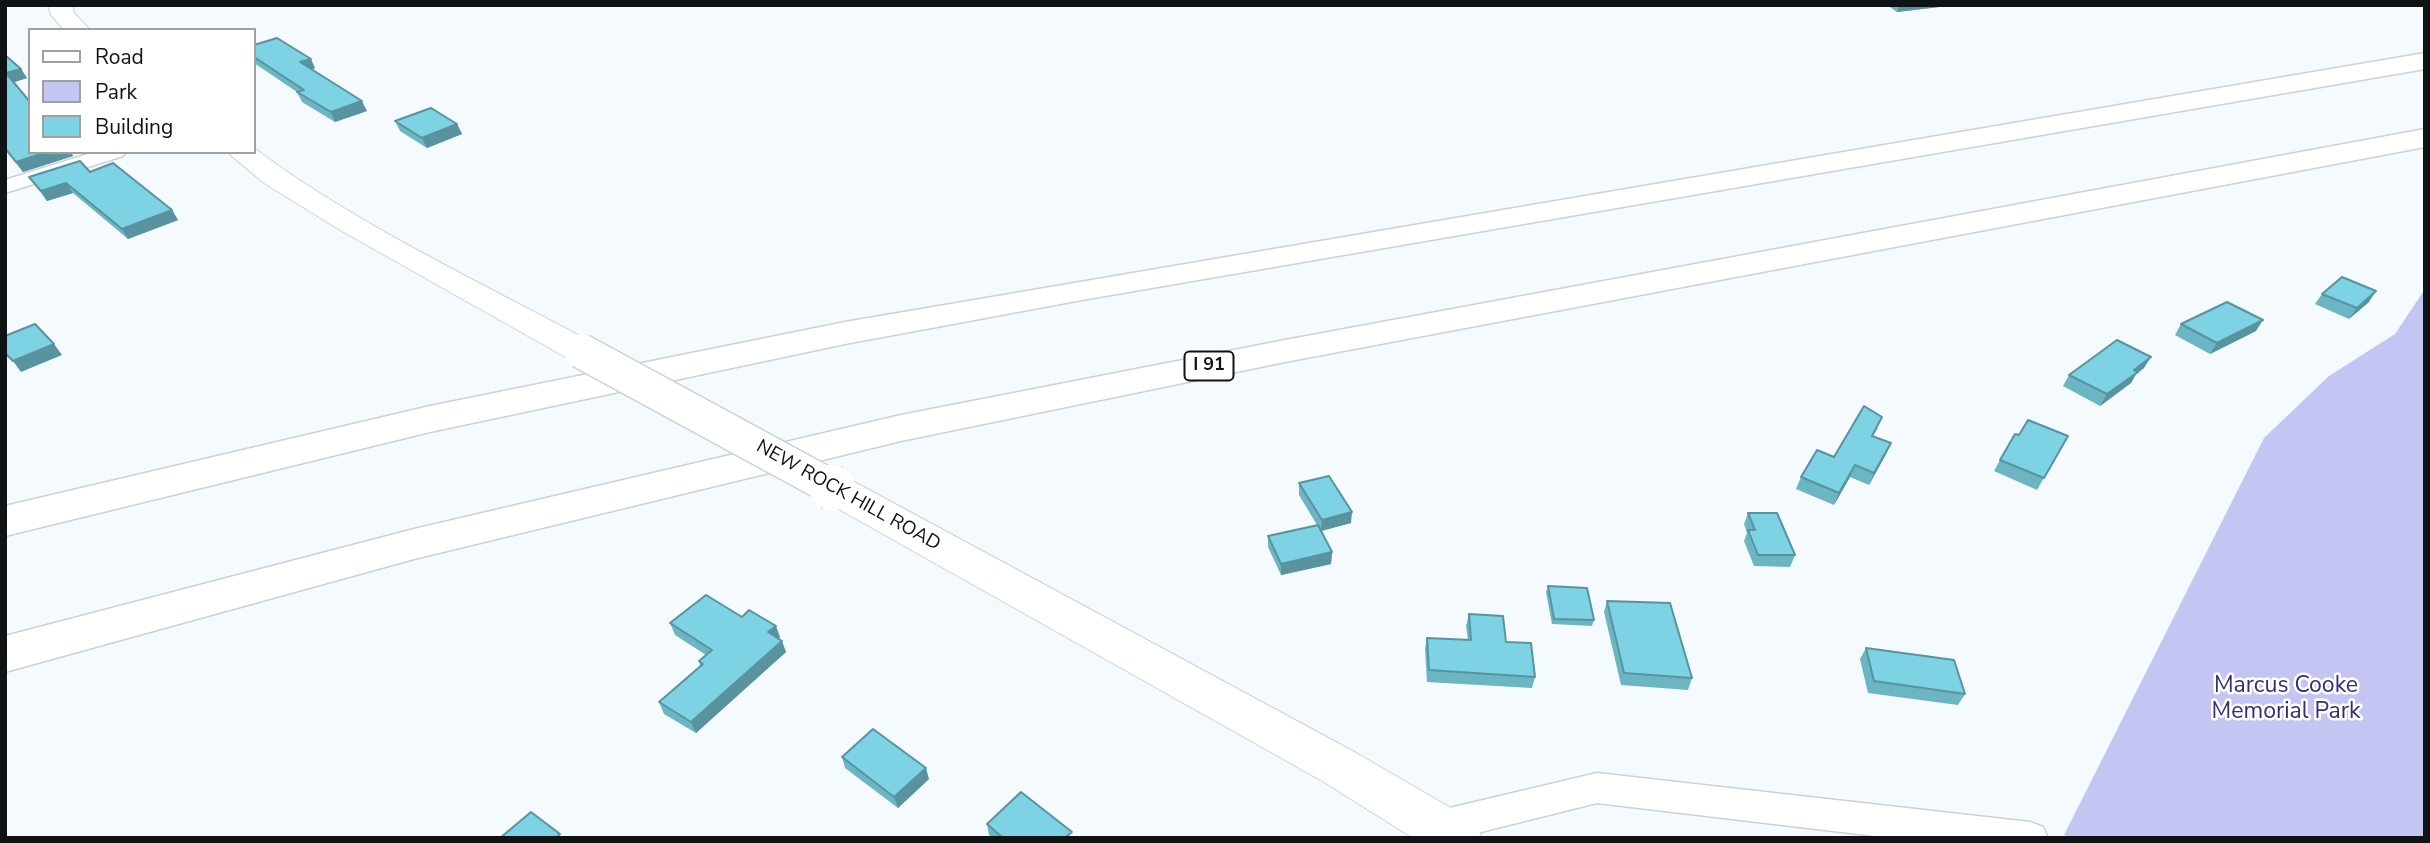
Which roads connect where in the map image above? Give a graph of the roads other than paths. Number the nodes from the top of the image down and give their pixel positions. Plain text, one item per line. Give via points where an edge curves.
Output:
1 (60, 5) edge
2 (76, 28) edge
3 (2425, 61) edge
4 (2425, 138) edge
5 (110, 154) edge
6 (244, 154) edge
7 (5, 187) edge
8 (5, 521) edge
9 (55, 640) junction
10 (5, 654) edge
11 (5, 664) edge
12 (1449, 832) edge
13 (2030, 838) edge

1 - 2 main road
3 - 8 highway via 845,333 430,419
4 - 9 highway, I 91 via 901,428 560,507
5 - 7 street
6 - 12 main road, NEW ROCK HILL ROAD, bridge via 362,230 1237,709
9 - 10 highway, I 91
9 - 11 highway
12 - 13 street via 1597,788

